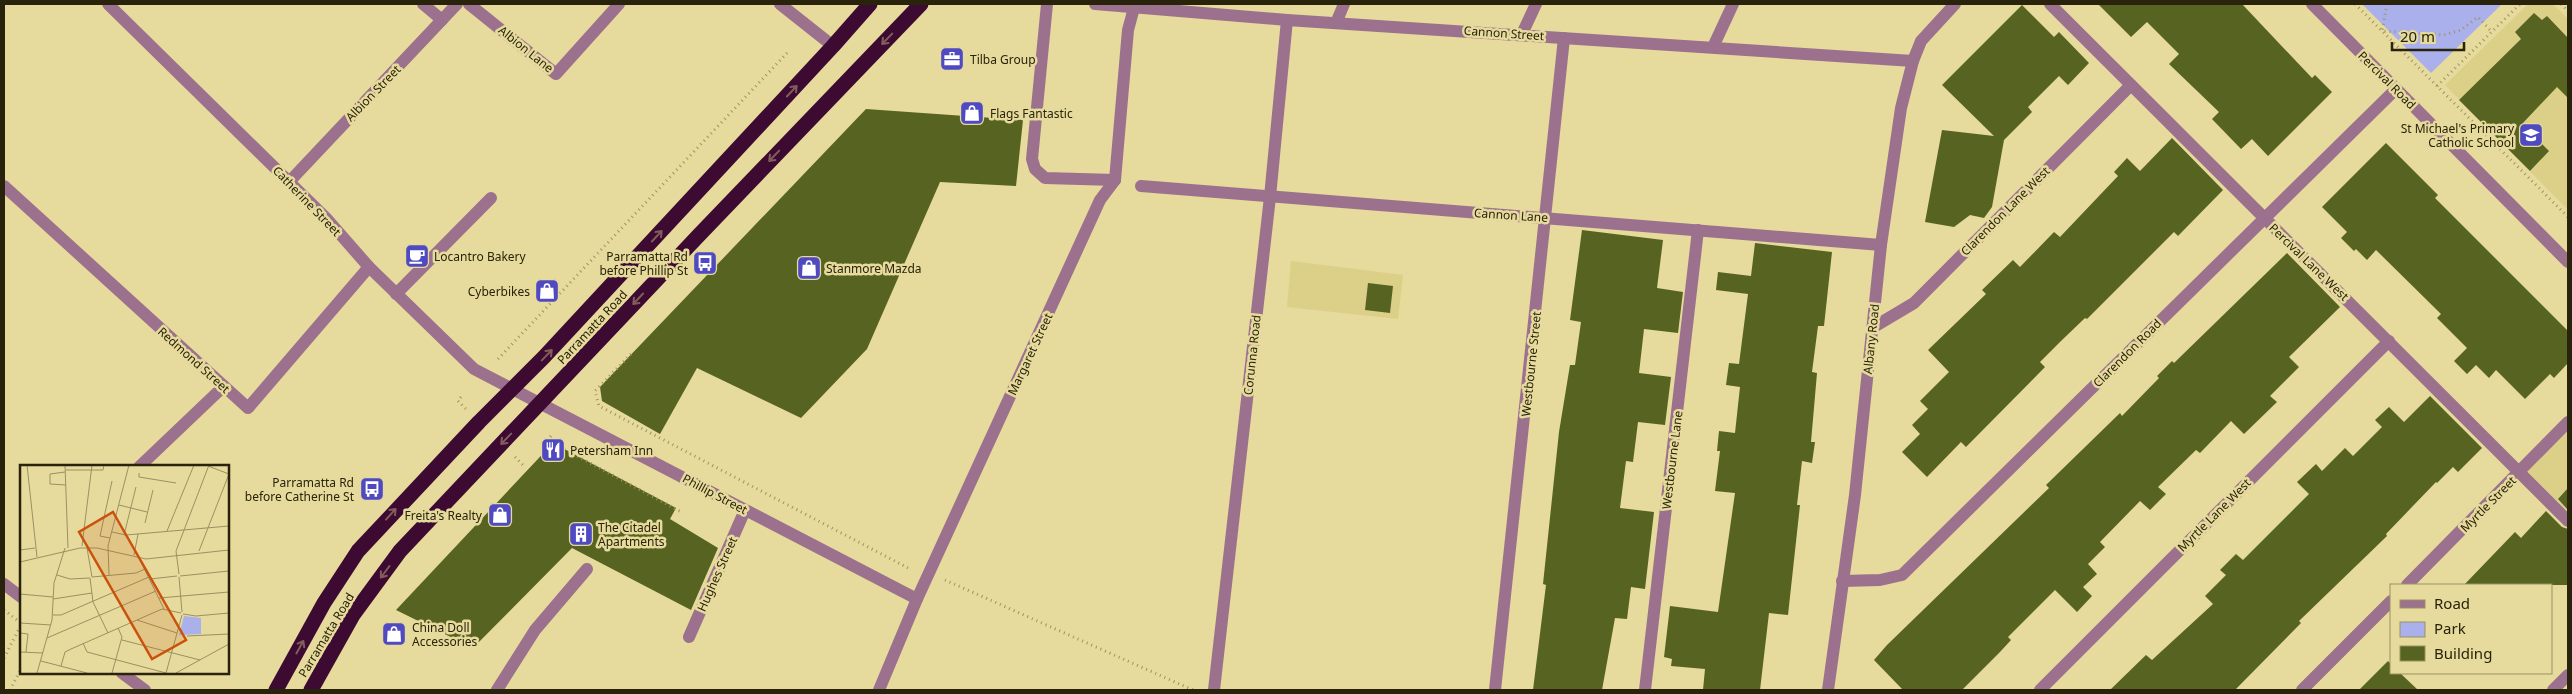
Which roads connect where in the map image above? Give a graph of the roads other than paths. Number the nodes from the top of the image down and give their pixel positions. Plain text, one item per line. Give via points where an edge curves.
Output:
1 (108, 4) edge
2 (423, 4) edge
3 (456, 4) edge
4 (469, 4) edge
5 (619, 4) edge
6 (780, 4) edge
7 (870, 4) edge
8 (921, 4) edge
9 (1047, 4) edge
10 (1094, 4) edge
11 (1344, 4) edge
12 (1536, 4) edge
13 (1733, 4) edge
14 (1955, 4) edge
15 (2050, 4) edge
16 (2312, 4) edge
17 (1134, 5) edge
18 (442, 20) junction
19 (1287, 20) junction
20 (1336, 23) junction
21 (1522, 34) junction
22 (1564, 38) junction
23 (834, 46) junction
24 (1713, 47) junction
25 (1913, 61) junction
26 (2131, 85) junction
27 (2396, 90) junction
28 (1115, 180) junction
29 (288, 182) junction
30 (4, 186) edge
31 (1141, 186) dead end
32 (1270, 197) junction
33 (491, 198) dead end
34 (2264, 217) junction
35 (1547, 218) junction
36 (1698, 230) junction
37 (1882, 245) junction
38 (2568, 262) edge
39 (369, 267) junction
40 (396, 294) junction
41 (1872, 328) junction
42 (2389, 340) junction
43 (223, 386) junction
44 (512, 389) junction
45 (540, 404) junction
46 (2568, 422) edge
47 (140, 465) edge
48 (2519, 472) junction
49 (746, 510) junction
50 (2568, 521) edge
51 (587, 569) dead end
52 (1842, 581) junction
53 (4, 584) edge
54 (2408, 584) edge
55 (20, 596) edge
56 (917, 599) junction
57 (2390, 602) edge
58 (689, 637) dead end
59 (123, 674) edge
60 (2568, 675) edge
61 (145, 690) edge
62 (276, 690) edge
63 (311, 690) edge
64 (497, 690) edge
65 (879, 690) edge
66 (1214, 690) edge
67 (1495, 690) edge
68 (1645, 690) edge
69 (1828, 690) edge
70 (2040, 690) edge
71 (2302, 690) edge
72 (2553, 690) edge

1 - 29 street, Catherine Street
2 - 18 street
3 - 18 street, Albion Street
4 - 5 street, Albion Lane via 556,74
6 - 23 street
7 - 23 highway, Parramatta Road
8 -> 45 highway, Parramatta Road
9 - 28 street via 1032,159 1035,169 1044,178
10 - 17 street, Cannon Street
11 - 20 street
12 - 21 street
13 - 24 street
14 - 25 street, Albany Road via 1921,41
15 - 26 street, Percival Lane West
16 - 27 street, Percival Road
17 - 19 street, Cannon Street
17 - 28 street via 1128,30
18 - 29 street, Albion Street
19 - 20 street, Cannon Street
19 - 32 street, Corunna Road
20 - 21 street, Cannon Street
21 - 22 street, Cannon Street
22 - 24 street, Cannon Street
22 - 35 street, Westbourne Street
44 -> 23 highway, Parramatta Road
24 - 25 street, Cannon Street
25 - 37 street, Albany Road via 1901,108
26 - 34 street, Percival Lane West
26 - 41 street, Clarendon Lane West via 1914,303
27 - 34 street, Clarendon Road
27 - 38 street, Percival Road
28 - 56 street, Margaret Street via 1100,200
29 - 39 street, Catherine Street
30 - 43 street, Redmond Street
31 - 32 street, Cannon Lane
32 - 35 street, Cannon Lane
32 - 66 street, Corunna Road
33 - 40 street
34 - 42 street, Percival Lane West
34 - 52 street, Clarendon Road via 1902,575 1880,580
35 - 36 street, Cannon Lane
35 - 67 street, Westbourne Street
36 - 37 street, Cannon Lane
36 - 68 street, Westbourne Lane
37 - 41 street, Albany Road
39 - 40 street, Catherine Street
39 - 43 street, Redmond Street via 248,408
40 - 44 street, Catherine Street via 474,369
41 - 52 street, Albany Road via 1855,496
42 - 48 street, Percival Lane West
42 - 70 street, Myrtle Lane West
43 - 47 street
44 - 45 street, Phillip Street
62 -> 44 highway, Parramatta Road via 324,602 358,551
45 - 49 street, Phillip Street
45 -> 63 highway, Parramatta Road via 400,551 353,615
46 - 48 street, Myrtle Street
48 - 50 street, Percival Lane West
48 - 54 street, Myrtle Street
49 - 56 street, Phillip Street
49 - 58 street, Hughes Street
51 - 64 street via 535,630
52 - 69 street, Albany Road
53 - 55 street
56 - 65 street, Margaret Street
57 - 71 street
59 - 61 street
60 - 72 street

